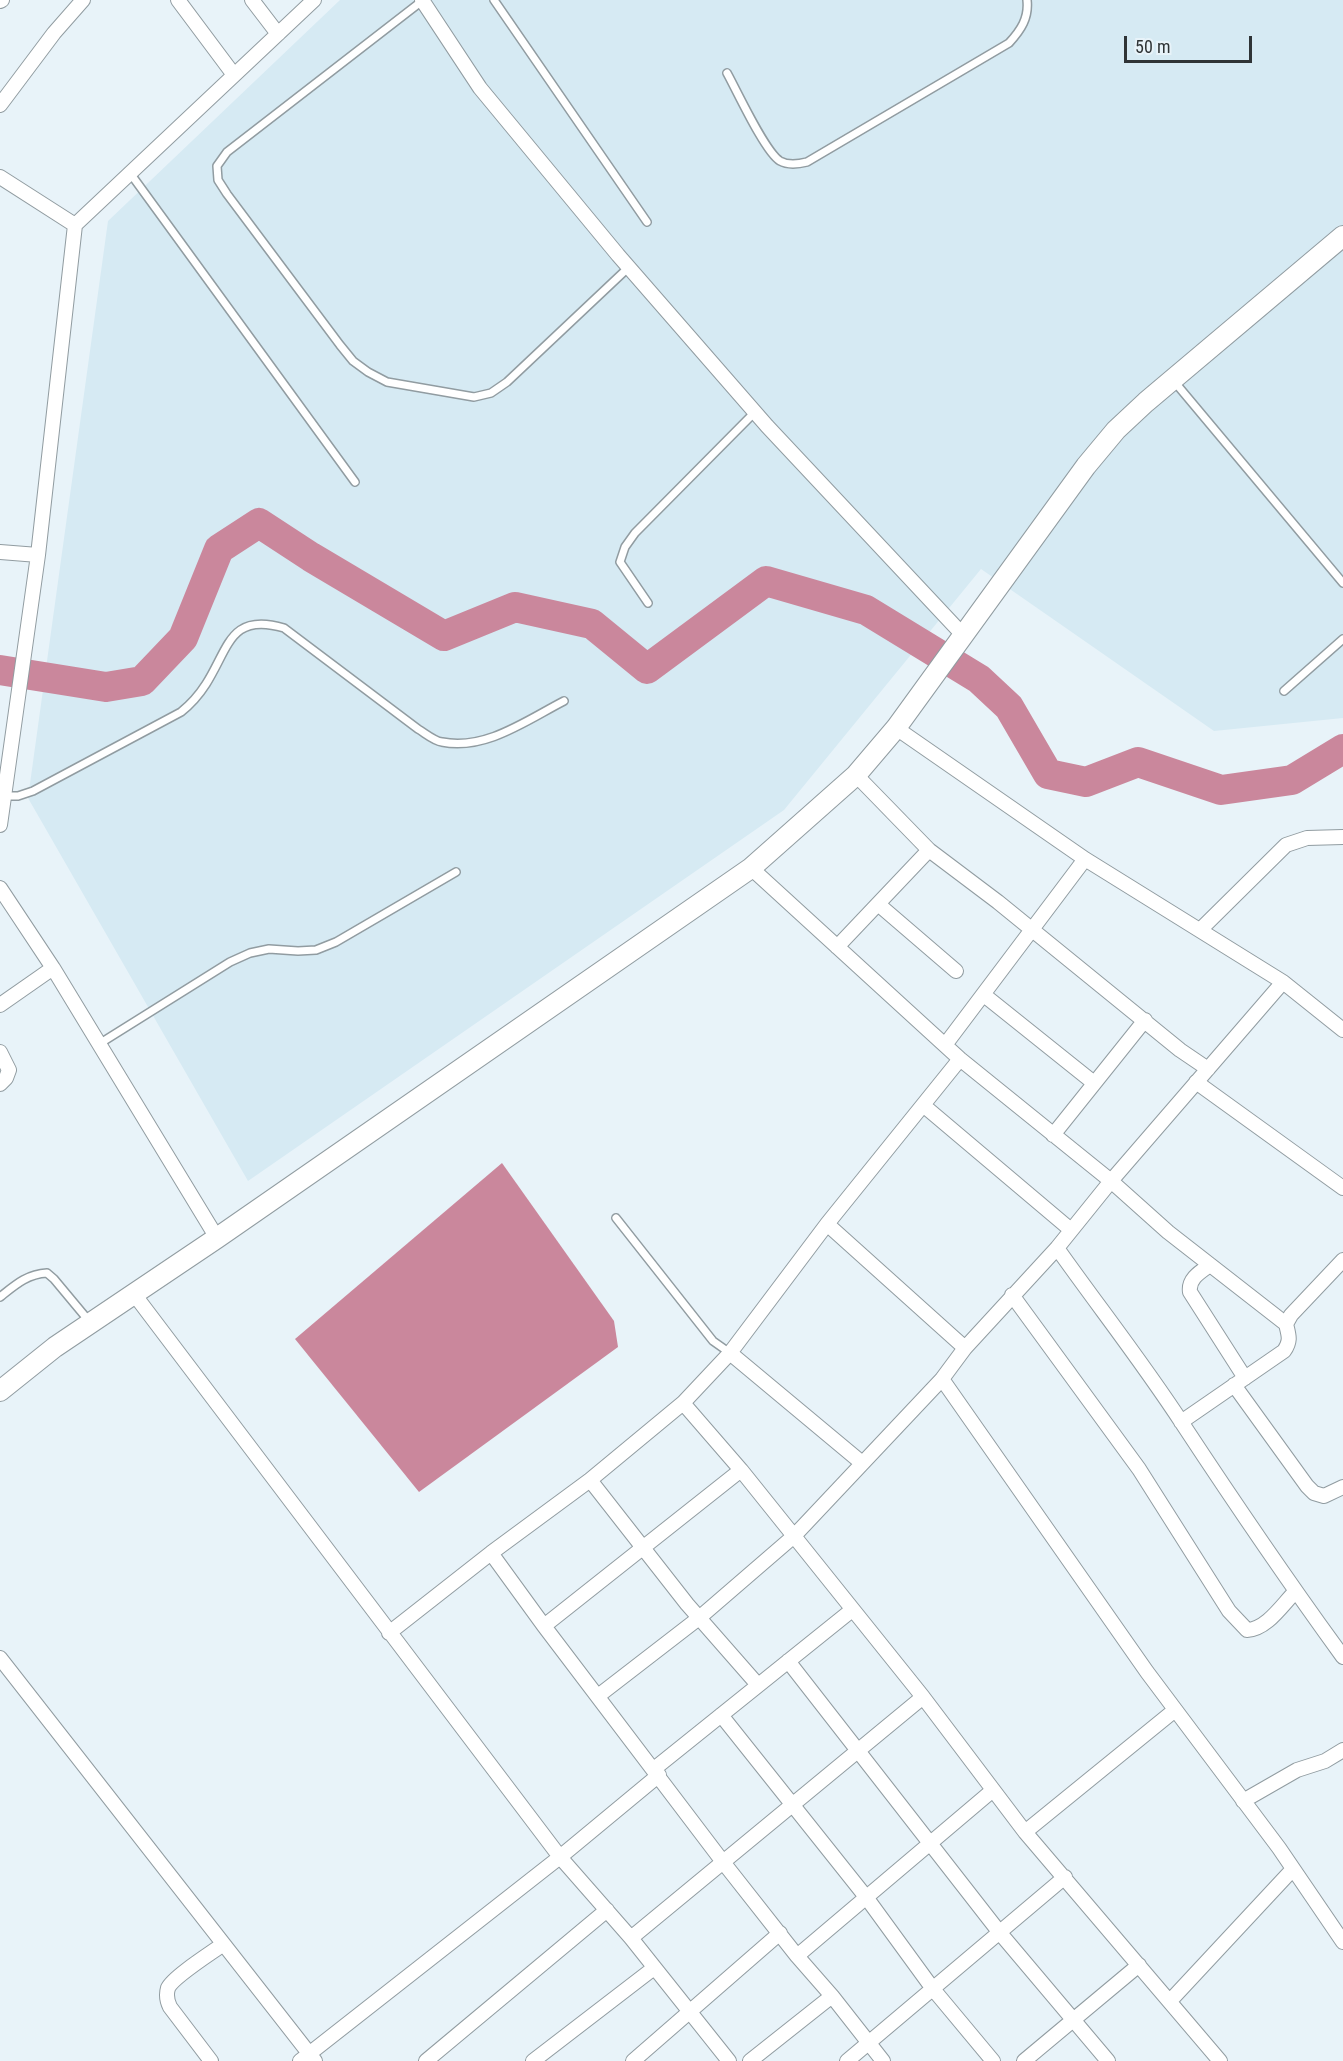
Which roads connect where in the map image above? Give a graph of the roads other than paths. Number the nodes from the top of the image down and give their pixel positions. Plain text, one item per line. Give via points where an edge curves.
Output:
1 (83, 0) edge
2 (178, 0) edge
3 (252, 0) edge
4 (314, 0) edge
5 (422, 0) edge
6 (494, 0) edge
7 (1027, 0) edge
8 (278, 34) junction
9 (727, 73) dead end
10 (234, 75) junction
11 (0, 105) edge
12 (130, 173) junction
13 (0, 177) edge
14 (647, 222) dead end
15 (75, 225) junction
16 (1343, 236) edge
17 (629, 267) junction
18 (1173, 380) junction
19 (755, 412) junction
20 (355, 482) dead end
21 (0, 552) edge
22 (38, 555) junction
23 (1343, 583) edge
24 (648, 603) dead end
25 (1343, 639) edge
26 (958, 643) junction
27 (1284, 691) dead end
28 (564, 701) dead end
29 (896, 728) junction
30 (856, 775) junction
31 (4, 796) junction
32 (0, 825) edge
33 (1343, 837) edge
34 (929, 850) junction
35 (1085, 859) junction
36 (751, 868) junction
37 (456, 872) dead end
38 (0, 888) edge
39 (878, 904) junction
40 (1033, 930) junction
41 (1200, 930) junction
42 (837, 947) junction
43 (53, 968) junction
44 (956, 971) dead end
45 (1283, 982) junction
46 (984, 994) junction
47 (0, 1005) edge
48 (1144, 1020) junction
49 (1343, 1030) edge
50 (99, 1044) junction
51 (945, 1046) junction
52 (0, 1052) edge
53 (960, 1059) junction
54 (1208, 1069) junction
55 (1196, 1082) junction
56 (1094, 1083) junction
57 (0, 1084) edge
58 (923, 1105) junction
59 (1053, 1135) junction
60 (1111, 1181) junction
61 (1343, 1188) edge
62 (616, 1218) dead end
63 (827, 1224) junction
64 (1071, 1230) junction
65 (217, 1238) junction
66 (1057, 1248) junction
67 (1343, 1260) edge
68 (1210, 1265) junction
69 (134, 1294) junction
70 (1012, 1295) junction
71 (0, 1297) edge
72 (91, 1323) junction
73 (1286, 1324) junction
74 (965, 1348) junction
75 (730, 1353) junction
76 (942, 1379) junction
77 (1240, 1382) junction
78 (0, 1391) edge
79 (683, 1403) junction
80 (1181, 1422) junction
81 (862, 1463) junction
82 (741, 1470) junction
83 (590, 1480) junction
84 (1343, 1487) edge
85 (794, 1536) junction
86 (644, 1548) junction
87 (491, 1553) junction
88 (1295, 1592) junction
89 (852, 1610) junction
90 (699, 1618) junction
91 (544, 1626) junction
92 (389, 1633) junction
93 (1343, 1657) edge
94 (0, 1658) edge
95 (788, 1661) junction
96 (758, 1685) junction
97 (598, 1696) junction
98 (923, 1698) junction
99 (1175, 1710) junction
100 (721, 1715) junction
101 (1343, 1750) edge
102 (858, 1751) junction
103 (656, 1772) junction
104 (993, 1790) junction
105 (1244, 1801) junction
106 (793, 1804) junction
107 (1025, 1832) junction
108 (930, 1844) junction
109 (560, 1857) junction
110 (723, 1862) junction
111 (1293, 1869) junction
112 (1065, 1877) junction
113 (866, 1897) junction
114 (606, 1910) junction
115 (780, 1933) junction
116 (1000, 1933) junction
117 (631, 1938) junction
118 (1343, 1942) edge
119 (222, 1945) junction
120 (797, 1956) junction
121 (1139, 1965) junction
122 (654, 1968) junction
123 (933, 1989) junction
124 (832, 1996) junction
125 (1170, 2001) junction
126 (689, 2013) junction
127 (1073, 2020) junction
128 (868, 2043) junction
129 (308, 2058) edge
130 (211, 2061) edge
131 (426, 2061) edge
132 (533, 2061) edge
133 (633, 2061) edge
134 (729, 2061) edge
135 (750, 2061) edge
136 (847, 2061) edge
137 (883, 2061) edge
138 (993, 2061) edge
139 (1024, 2061) edge
140 (1108, 2061) edge
141 (1220, 2061) edge

1 - 11 street
2 - 10 street
3 - 8 street
4 - 8 street
5 - 17 street via 480,88
5 - 17 lane via 227,152 217,166 218,180 227,194 339,345 353,361 387,382 474,397 491,393
6 - 14 lane
7 - 9 lane via 1028,12 1009,43 807,162 795,165 781,162 769,150
8 - 10 street
10 - 12 street
12 - 15 street
12 - 20 lane
13 - 15 street
15 - 22 street
16 - 18 main road
17 - 19 street
18 - 23 lane
18 - 26 main road via 1116,430 1086,466
19 - 24 lane via 625,547 620,562
19 - 26 street
21 - 22 street
22 - 31 street
25 - 27 lane
26 - 29 main road
28 - 31 lane via 497,735 465,745 440,742 284,628 267,623 248,626 235,633 207,683 181,712 33,791
29 - 30 main road
29 - 35 street
30 - 34 street
30 - 36 main road
31 - 32 street
33 - 41 street via 1307,838 1286,845
34 - 39 street
34 - 40 street
35 - 40 street
35 - 41 street
36 - 42 street
36 - 65 main road
37 - 50 lane via 316,950 249,952
38 - 43 street
39 - 42 street
39 - 44 street
40 - 46 street
40 - 48 street
41 - 45 street
42 - 51 street
43 - 47 street
43 - 50 street
45 - 49 street
45 - 54 street
46 - 51 street
46 - 56 street
48 - 54 street
48 - 56 street
50 - 65 street
51 - 53 street
52 - 57 street via 9,1070
53 - 58 street
53 - 59 street
54 - 55 street
55 - 60 street
55 - 61 street
56 - 59 street
58 - 63 street
58 - 64 street
59 - 60 street
60 - 64 street
60 - 68 street
62 - 75 lane via 713,1341
63 - 74 street
63 - 75 street
64 - 66 street
65 - 69 main road
66 - 70 street
66 - 80 street
67 - 73 street
68 - 73 street
68 - 77 street via 1193,1279 1190,1292
69 - 72 main road
69 - 92 street
70 - 74 street
70 - 88 street via 1139,1469 1240,1624 1247,1630 1256,1630
71 - 72 lane via 26,1277 47,1273
72 - 78 main road
73 - 77 street via 1290,1337 1284,1351
74 - 76 street
75 - 79 street
75 - 81 street
76 - 81 street
76 - 99 street
77 - 80 street
77 - 84 street via 1307,1486 1324,1496
79 - 82 street
79 - 83 street
80 - 88 street
81 - 85 street
82 - 85 street
82 - 86 street
83 - 86 street
83 - 87 street
85 - 89 street
85 - 90 street
86 - 90 street
86 - 91 street
87 - 91 street
87 - 92 street
88 - 93 street
89 - 95 street
89 - 98 street
90 - 96 street
90 - 97 street
91 - 97 street
92 - 109 street
94 - 119 street
95 - 96 street
95 - 102 street
96 - 100 street
97 - 103 street
98 - 102 street
98 - 104 street
99 - 105 street
99 - 107 street
100 - 103 street
100 - 106 street
101 - 105 street via 1297,1770
102 - 106 street
102 - 108 street
103 - 109 street
103 - 110 street
104 - 107 street
104 - 108 street
105 - 111 street
106 - 110 street
106 - 113 street
107 - 112 street
108 - 113 street
108 - 116 street
109 - 114 street
109 - 129 street
110 - 115 street
110 - 117 street
111 - 118 street
111 - 125 street
112 - 116 street
112 - 121 street
113 - 120 street
113 - 123 street
114 - 117 street
114 - 131 street
115 - 120 street
115 - 126 street
116 - 123 street
116 - 127 street
117 - 122 street
119 - 129 street
119 - 130 street via 176,1979 167,1999
120 - 124 street
121 - 125 street
121 - 127 street
122 - 126 street
122 - 132 street
123 - 128 street
123 - 138 street
124 - 128 street
124 - 135 street
125 - 141 street
126 - 133 street
126 - 134 street
127 - 139 street
127 - 140 street
128 - 136 street
128 - 137 street

